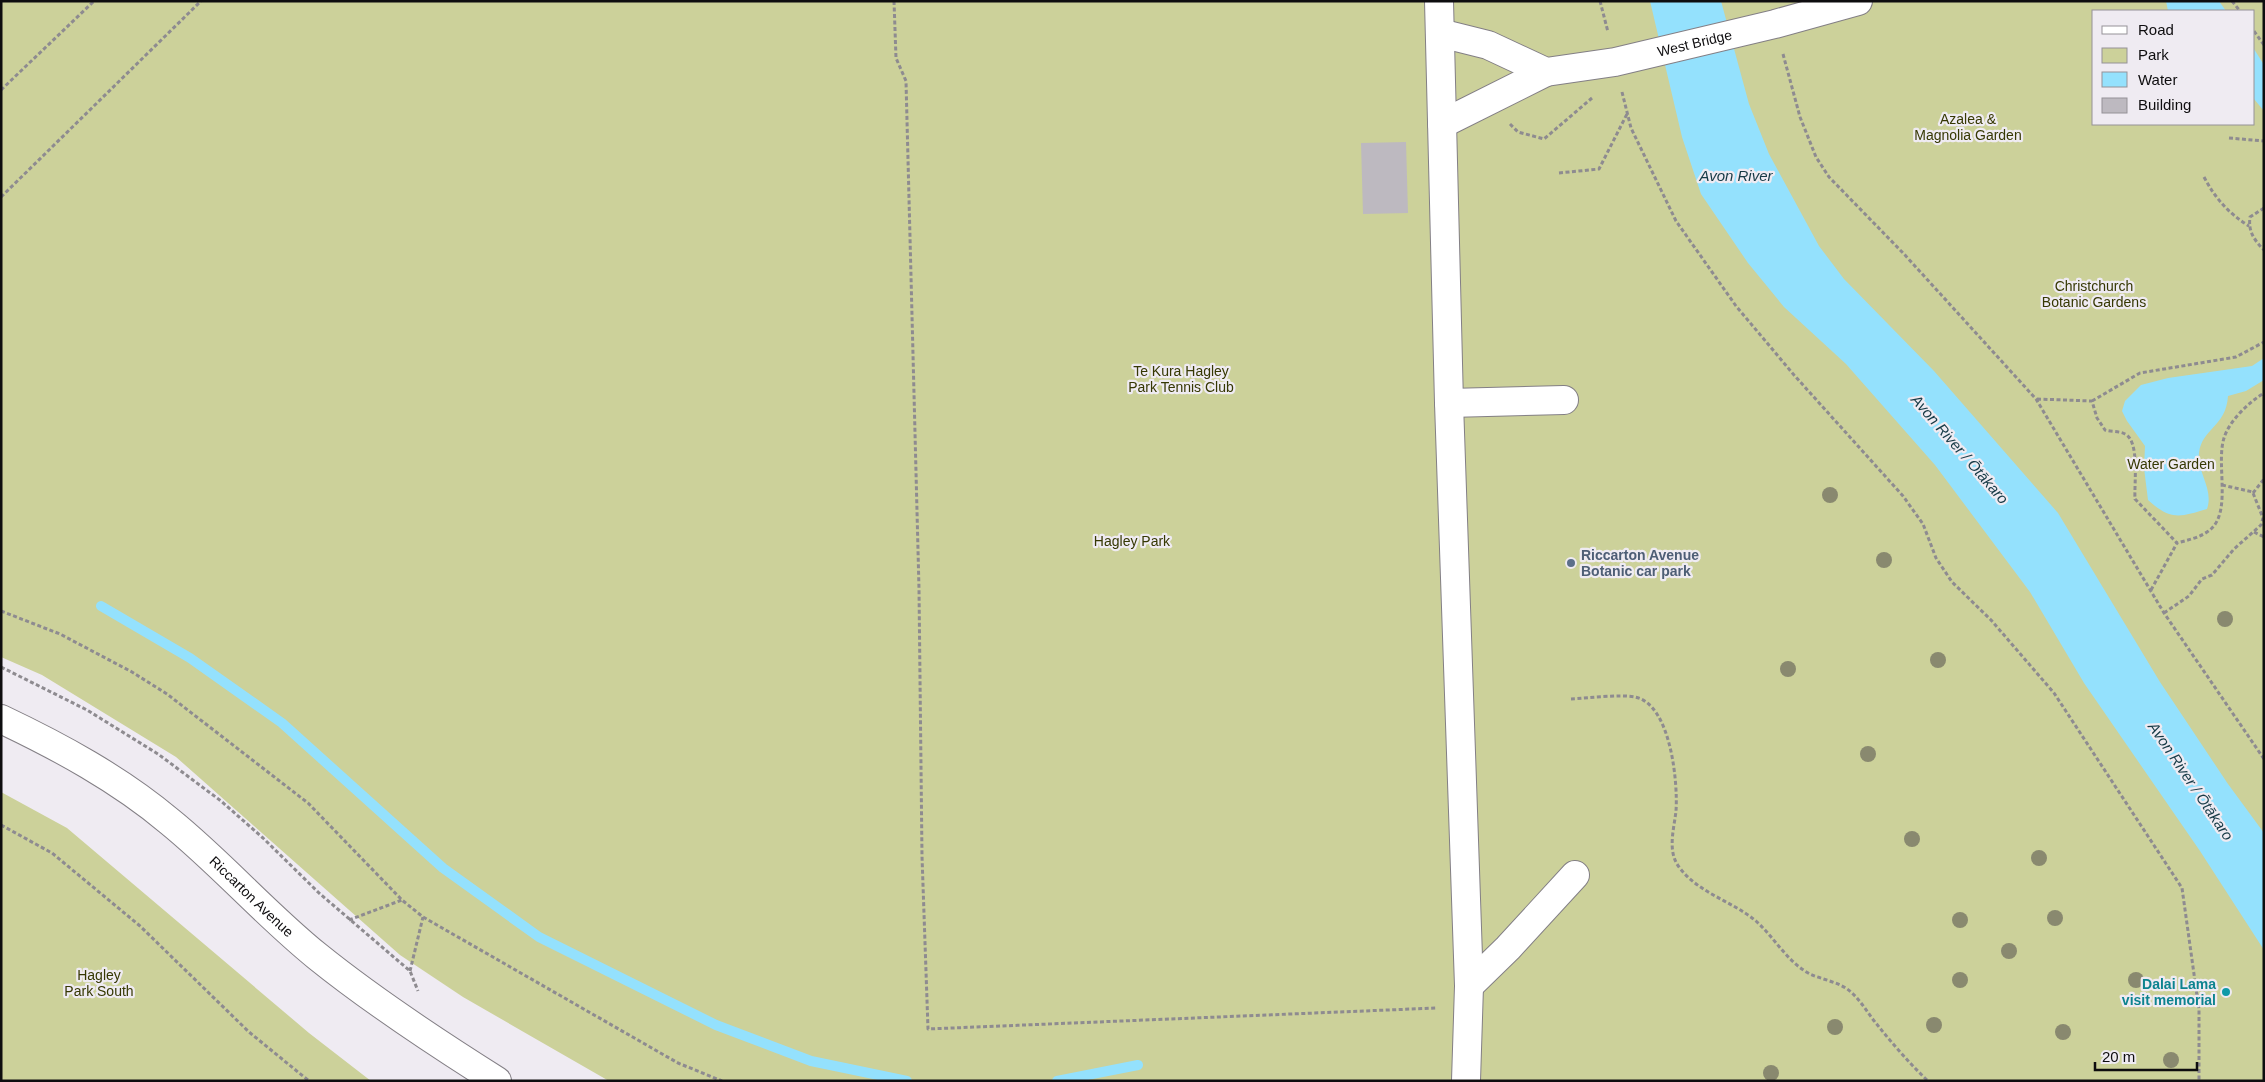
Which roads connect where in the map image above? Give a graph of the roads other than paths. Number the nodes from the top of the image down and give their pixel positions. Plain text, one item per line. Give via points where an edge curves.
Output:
1 (1439, 1) edge
2 (1858, 1) edge
3 (1440, 34) junction
4 (1546, 72) junction
5 (1442, 124) junction
6 (1564, 400) dead end
7 (1449, 403) junction
8 (1, 720) edge
9 (1575, 876) dead end
10 (1469, 996) junction
11 (497, 1081) edge
12 (1466, 1081) edge

1 - 3 main road
2 - 4 main road, West Bridge via 1615,62
3 - 4 main road via 1488,45
3 - 5 main road
4 - 5 main road
5 - 7 main road
6 - 7 main road
7 - 10 main road
8 - 11 main road, Riccarton Avenue via 76,757 128,790 183,834 317,956 404,1020
9 - 10 main road via 1508,948
10 - 12 main road

